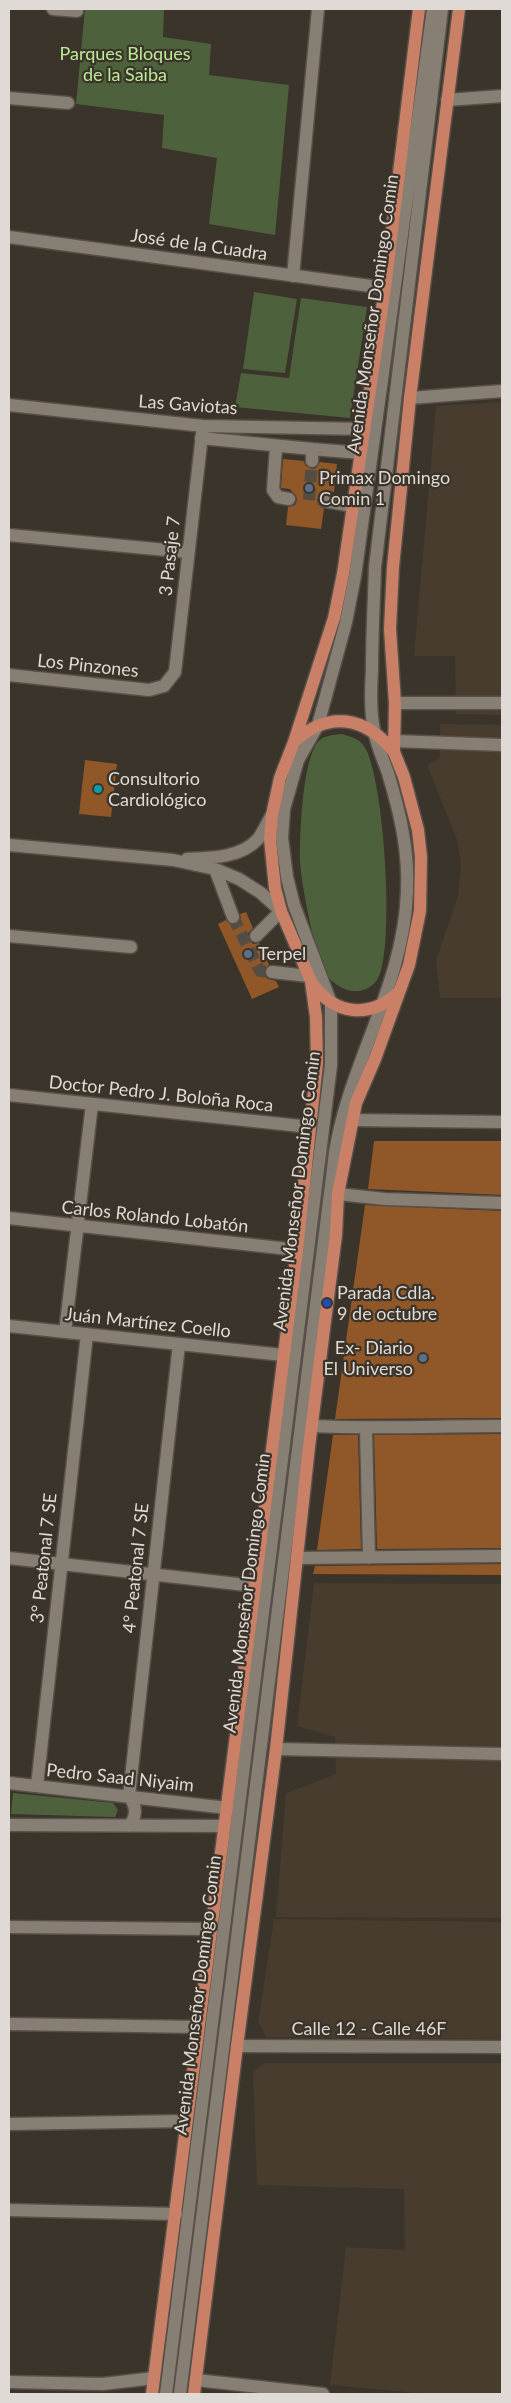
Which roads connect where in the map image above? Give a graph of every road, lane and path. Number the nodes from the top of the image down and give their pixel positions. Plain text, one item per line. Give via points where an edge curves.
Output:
1 (53, 9) edge
2 (318, 9) edge
3 (419, 9) edge
4 (433, 9) edge
5 (442, 9) edge
6 (459, 9) edge
7 (77, 11) dead end
8 (502, 96) edge
9 (9, 98) edge
10 (447, 100) junction
11 (68, 103) dead end
12 (9, 237) edge
13 (293, 276) junction
14 (384, 288) junction
15 (502, 391) edge
16 (410, 398) junction
17 (9, 405) edge
18 (364, 429) junction
19 (202, 432) junction
20 (276, 447) junction
21 (361, 454) junction
22 (289, 499) dead end
23 (325, 501) dead end
24 (353, 506) junction
25 (9, 535) edge
26 (187, 552) junction
27 (9, 675) edge
28 (164, 686) joint
29 (395, 703) junction
30 (502, 703) edge
31 (318, 725) junction
32 (374, 731) junction
33 (294, 742) junction
34 (502, 745) edge
35 (394, 746) junction
36 (272, 815) junction
37 (9, 845) edge
38 (173, 860) junction
39 (215, 870) junction
40 (281, 911) junction
41 (233, 917) tunnel mouth
42 (9, 936) edge
43 (256, 936) dead end
44 (131, 947) dead end
45 (272, 972) tunnel mouth
46 (310, 978) junction
47 (400, 990) junction
48 (331, 1003) junction
49 (384, 1004) junction
50 (9, 1095) edge
51 (92, 1104) junction
52 (351, 1120) junction
53 (502, 1122) edge
54 (310, 1128) junction
55 (338, 1194) junction
56 (502, 1203) edge
57 (9, 1218) edge
58 (77, 1226) junction
59 (302, 1250) junction
60 (9, 1326) edge
61 (65, 1332) junction
62 (87, 1334) junction
63 (179, 1344) junction
64 (283, 1355) junction
65 (312, 1426) junction
66 (502, 1426) edge
67 (366, 1428) junction
68 (502, 1556) edge
69 (9, 1558) edge
70 (298, 1558) junction
71 (369, 1558) junction
72 (61, 1564) junction
73 (152, 1574) junction
74 (255, 1586) junction
75 (276, 1749) junction
76 (502, 1754) edge
77 (9, 1783) edge
78 (37, 1786) junction
79 (129, 1796) junction
80 (227, 1808) junction
81 (9, 1824) edge
82 (129, 1826) junction
83 (224, 1826) junction
84 (9, 1927) edge
85 (210, 1929) junction
86 (9, 2024) edge
87 (198, 2027) junction
88 (237, 2046) junction
89 (502, 2047) edge
90 (186, 2121) junction
91 (9, 2124) edge
92 (9, 2210) edge
93 (176, 2214) junction
94 (154, 2378) junction
95 (196, 2380) junction
96 (9, 2382) edge
97 (255, 2391) edge
98 (152, 2394) edge
99 (166, 2394) edge
100 (180, 2394) edge
101 (194, 2394) edge
102 (323, 2394) edge

1 - 7 street
2 - 13 street
3 - 14 main road, Avenida Monseñor Domingo Comin
4 - 31 street, Avenida Monseñor Domingo Comin via 355,576
5 - 32 street, Avenida Monseñor Domingo Comin via 375,567 371,706
6 - 10 main road
8 - 10 street
9 - 11 street
10 - 16 main road
12 - 13 street, José de la Cuadra
13 - 14 street, José de la Cuadra
14 - 18 main road, Avenida Monseñor Domingo Comin
15 - 16 street
16 - 29 main road via 393,567 390,630
17 - 19 street, Las Gaviotas
18 - 19 street, Las Gaviotas
18 - 21 main road, Avenida Monseñor Domingo Comin
19 - 20 street
19 - 26 street, 3 Pasaje 7
20 - 21 street via 312,455
20 - 22 street via 273,490 278,497
21 - 24 main road, Avenida Monseñor Domingo Comin
23 - 24 street
24 - 33 main road, Avenida Monseñor Domingo Comin via 334,618
25 - 26 street
26 - 28 street, 3 Pasaje 7 via 175,672
27 - 28 street, Los Pinzones via 149,690
29 - 30 street
29 - 35 main road
31 - 32 main road via 346,721
31 - 33 main road
31 - 48 street, Avenida Monseñor Domingo Comin via 298,760 284,809 282,838 294,905
32 - 35 main road
32 - 49 street, Avenida Monseñor Domingo Comin via 402,819 407,855 405,926
33 - 36 main road, Avenida Monseñor Domingo Comin via 280,778
34 - 35 street
35 - 47 main road via 418,830 422,875 416,938
36 - 38 street via 257,840 235,852 218,857
36 - 40 main road, Avenida Monseñor Domingo Comin via 271,863
37 - 38 street
38 - 39 street
39 - 40 street via 247,884
39 - 41 street
40 - 43 street
40 - 46 main road, Avenida Monseñor Domingo Comin
42 - 44 street
45 - 46 street
46 - 48 main road via 319,994
46 - 54 main road, Avenida Monseñor Domingo Comin via 318,1037
47 - 49 main road
47 - 52 main road
48 - 49 main road via 360,1011
48 - 59 street, Avenida Monseñor Domingo Comin via 331,1065
49 - 100 street, Avenida Monseñor Domingo Comin via 338,1129
50 - 51 street, Doctor Pedro J. Boloña Roca
51 - 54 street, Doctor Pedro J. Boloña Roca
51 - 58 street
52 - 53 street
52 - 55 main road
54 - 59 main road, Avenida Monseñor Domingo Comin
55 - 56 street
55 - 65 main road via 336,1235
57 - 58 street, Carlos Rolando Lobatón
58 - 59 street, Carlos Rolando Lobatón
58 - 61 street
59 - 64 main road, Avenida Monseñor Domingo Comin
59 - 99 street, Avenida Monseñor Domingo Comin
60 - 61 street, Juán Martínez Coello
61 - 62 street, Juán Martínez Coello
62 - 63 street, Juán Martínez Coello
62 - 72 street, 3° Peatonal 7 SE
63 - 64 street, Juán Martínez Coello
63 - 73 street, 4° Peatonal 7 SE
64 - 74 main road, Avenida Monseñor Domingo Comin
65 - 67 street
65 - 70 main road
66 - 67 street
67 - 71 street
68 - 71 street
69 - 72 street
70 - 71 street
70 - 75 main road
72 - 73 street
72 - 78 street, 3° Peatonal 7 SE
73 - 74 street
73 - 79 street, 4° Peatonal 7 SE
74 - 80 main road, Avenida Monseñor Domingo Comin
75 - 76 street
75 - 88 main road
77 - 78 street, Pedro Saad Niyaim
78 - 79 street, Pedro Saad Niyaim
79 - 80 street, Pedro Saad Niyaim
79 - 82 street, 4° Peatonal 7 SE via 135,1808
80 - 83 main road, Avenida Monseñor Domingo Comin
81 - 82 street
82 - 83 street
83 - 85 main road, Avenida Monseñor Domingo Comin
84 - 85 street
85 - 87 main road, Avenida Monseñor Domingo Comin
86 - 87 street
87 - 90 main road, Avenida Monseñor Domingo Comin
88 - 89 street, Calle 12 - Calle 46F
88 - 95 main road
90 - 91 street
90 - 93 main road, Avenida Monseñor Domingo Comin
92 - 93 street
93 - 94 main road, Avenida Monseñor Domingo Comin
94 - 96 street via 103,2384
94 - 98 main road, Avenida Monseñor Domingo Comin
95 - 97 street
95 - 101 main road
97 - 102 street

